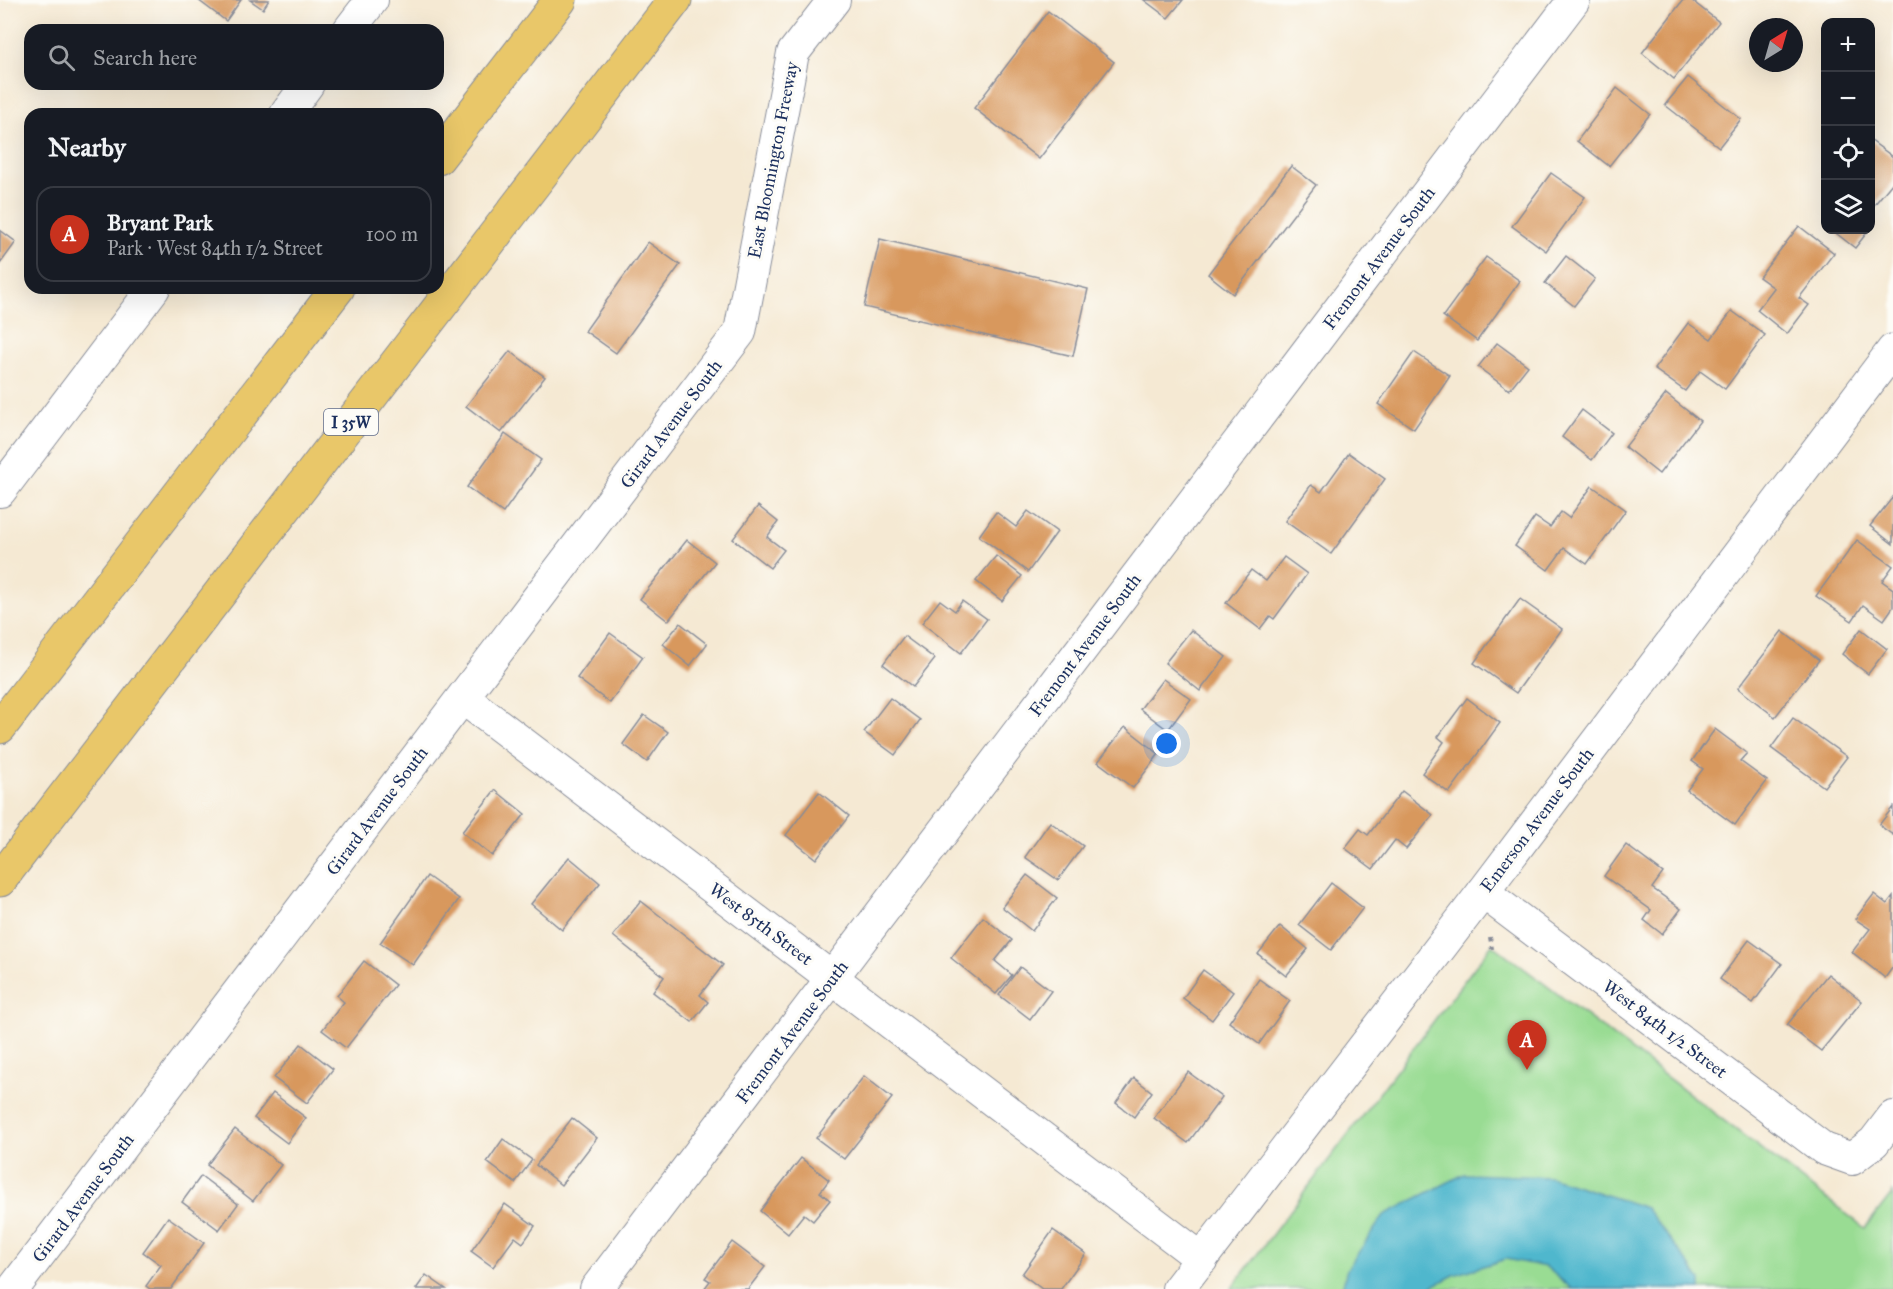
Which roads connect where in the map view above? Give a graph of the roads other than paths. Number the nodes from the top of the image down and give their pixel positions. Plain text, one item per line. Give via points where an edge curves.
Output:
1 (372, 0) edge
2 (560, 0) edge
3 (675, 0) edge
4 (834, 0) edge
5 (1574, 0) edge
6 (354, 24) edge
7 (303, 90) edge
8 (290, 108) edge
9 (444, 150) edge
10 (149, 294) edge
11 (333, 294) edge
12 (740, 332) joint
13 (1893, 350) edge
14 (0, 491) edge
15 (463, 698) junction
16 (0, 727) edge
17 (0, 880) edge
18 (1483, 892) junction
19 (832, 978) junction
20 (1893, 1117) edge
21 (1202, 1259) junction
22 (14, 1289) edge
23 (596, 1289) edge
24 (1178, 1289) edge

1 - 6 street
2 - 9 highway
3 - 17 highway, I 35W
4 - 12 street, East Bloomington Freeway via 793,53
5 - 19 street, Fremont Avenue South
7 - 8 street
10 - 14 street
11 - 16 highway
12 - 15 street, Girard Avenue South
13 - 18 street, Emerson Avenue South
15 - 19 street, West 85th Street
15 - 22 street, Girard Avenue South
18 - 20 street, West 84th 1/2 Street via 1824,1149 1852,1159 1874,1142
18 - 21 street, Emerson Avenue South
19 - 21 street, West 85th Street
19 - 23 street, Fremont Avenue South
21 - 24 street, Emerson Avenue South

